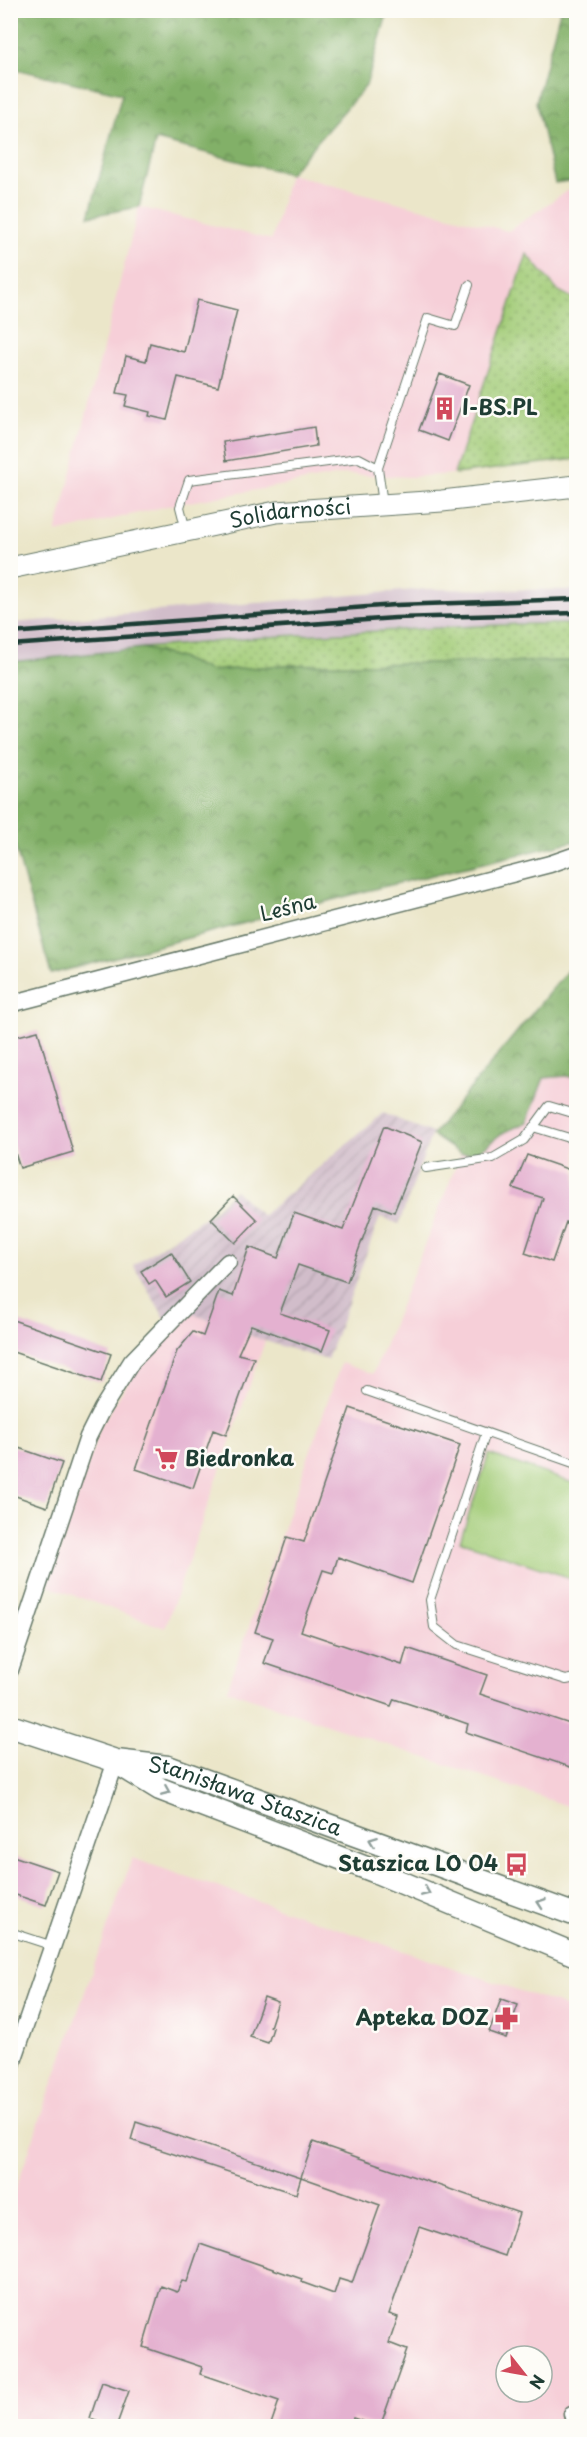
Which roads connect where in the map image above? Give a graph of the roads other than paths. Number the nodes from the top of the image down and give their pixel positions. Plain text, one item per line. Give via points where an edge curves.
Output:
1 (469, 285) dead end
2 (378, 468) junction
3 (576, 486) edge
4 (383, 504) junction
5 (186, 530) junction
6 (10, 568) edge
7 (576, 855) edge
8 (10, 1004) edge
9 (576, 1114) edge
10 (533, 1127) junction
11 (576, 1140) edge
12 (426, 1168) dead end
13 (228, 1262) dead end
14 (367, 1391) dead end
15 (486, 1433) junction
16 (576, 1464) edge
17 (10, 1670) edge
18 (576, 1678) edge
19 (10, 1726) edge
20 (116, 1761) junction
21 (576, 1915) edge
22 (10, 1932) edge
23 (53, 1947) junction
24 (576, 1955) edge
25 (10, 2070) edge

1 - 2 lane via 455,327 429,318
2 - 4 lane
2 - 5 lane via 359,458 189,480 180,507
3 - 4 street, Solidarności
4 - 5 street, Solidarności via 276,512
5 - 6 street, Solidarności
7 - 8 street, Leśna
9 - 10 lane via 549,1106
10 - 11 lane
10 - 12 lane via 524,1140 493,1158
13 - 17 street via 132,1361 102,1409 88,1437
14 - 15 lane
15 - 16 lane
15 - 18 lane via 430,1600 434,1627 457,1645 566,1680
19 - 20 main road, Stanisława Staszica
21 -> 20 main road, Stanisława Staszica via 168,1767
20 - 23 street
20 -> 24 main road, Stanisława Staszica via 160,1789 374,1871
22 - 23 lane
23 - 25 street

